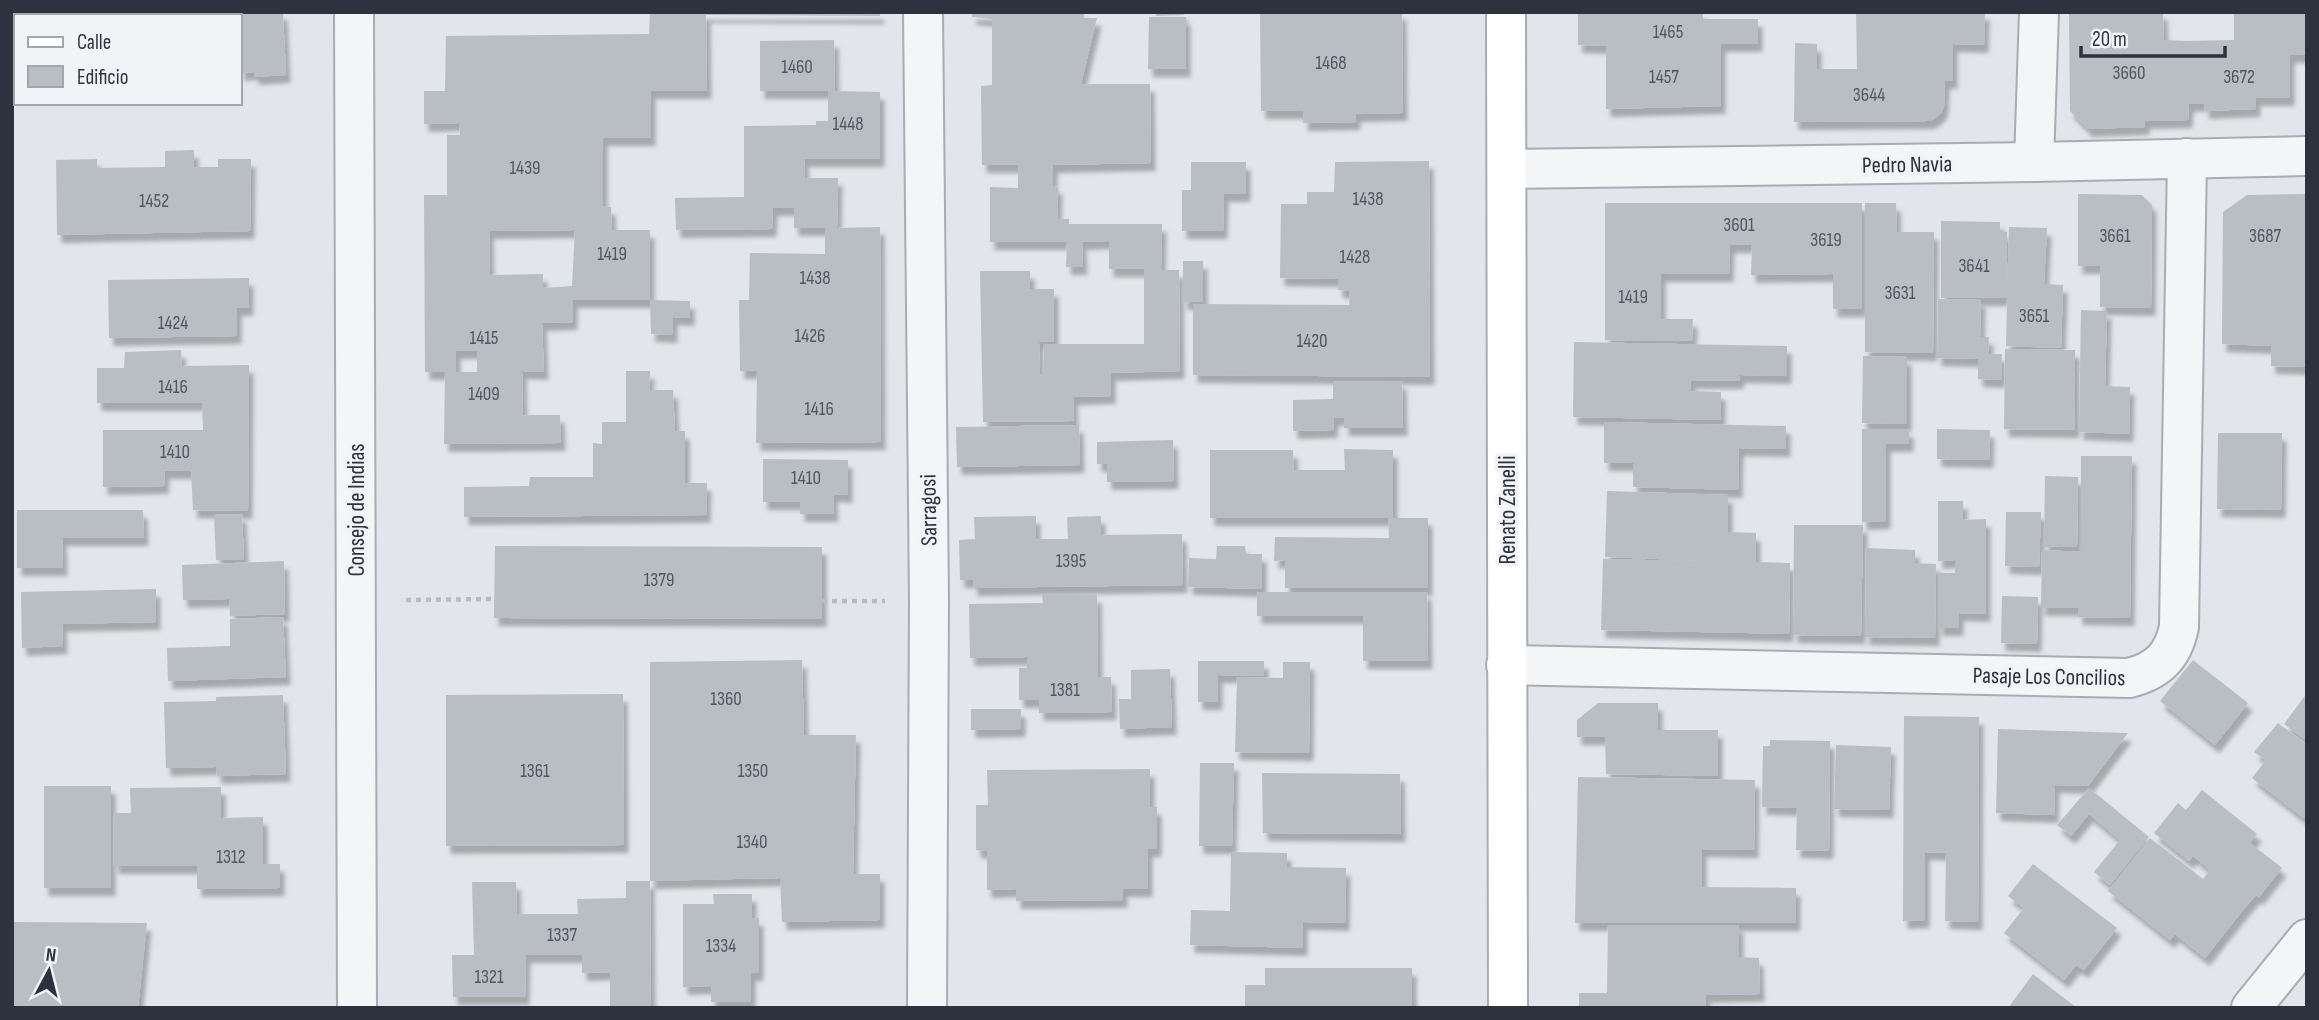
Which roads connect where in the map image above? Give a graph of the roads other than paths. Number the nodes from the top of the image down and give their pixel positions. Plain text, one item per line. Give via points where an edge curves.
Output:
1 (354, 12) edge
2 (923, 12) edge
3 (1506, 12) edge
4 (2039, 12) edge
5 (2307, 156) edge
6 (2187, 158) junction
7 (2034, 162) junction
8 (1507, 169) junction
9 (1506, 665) junction
10 (2307, 939) edge
11 (356, 1008) edge
12 (927, 1008) edge
13 (1508, 1008) edge
14 (2251, 1008) edge

1 - 11 street, Consejo de Indias
2 - 12 street, Sarragosi via 929,601
3 - 8 street, Renato Zanelli
4 - 7 street
5 - 6 street, Pedro Navia
6 - 7 street, Pedro Navia
6 - 9 street, Pasaje Los Concilios via 2179,627 2168,657 2157,667 2129,678
7 - 8 street, Pedro Navia
8 - 9 street, Renato Zanelli
9 - 13 street, Renato Zanelli
10 - 14 street

